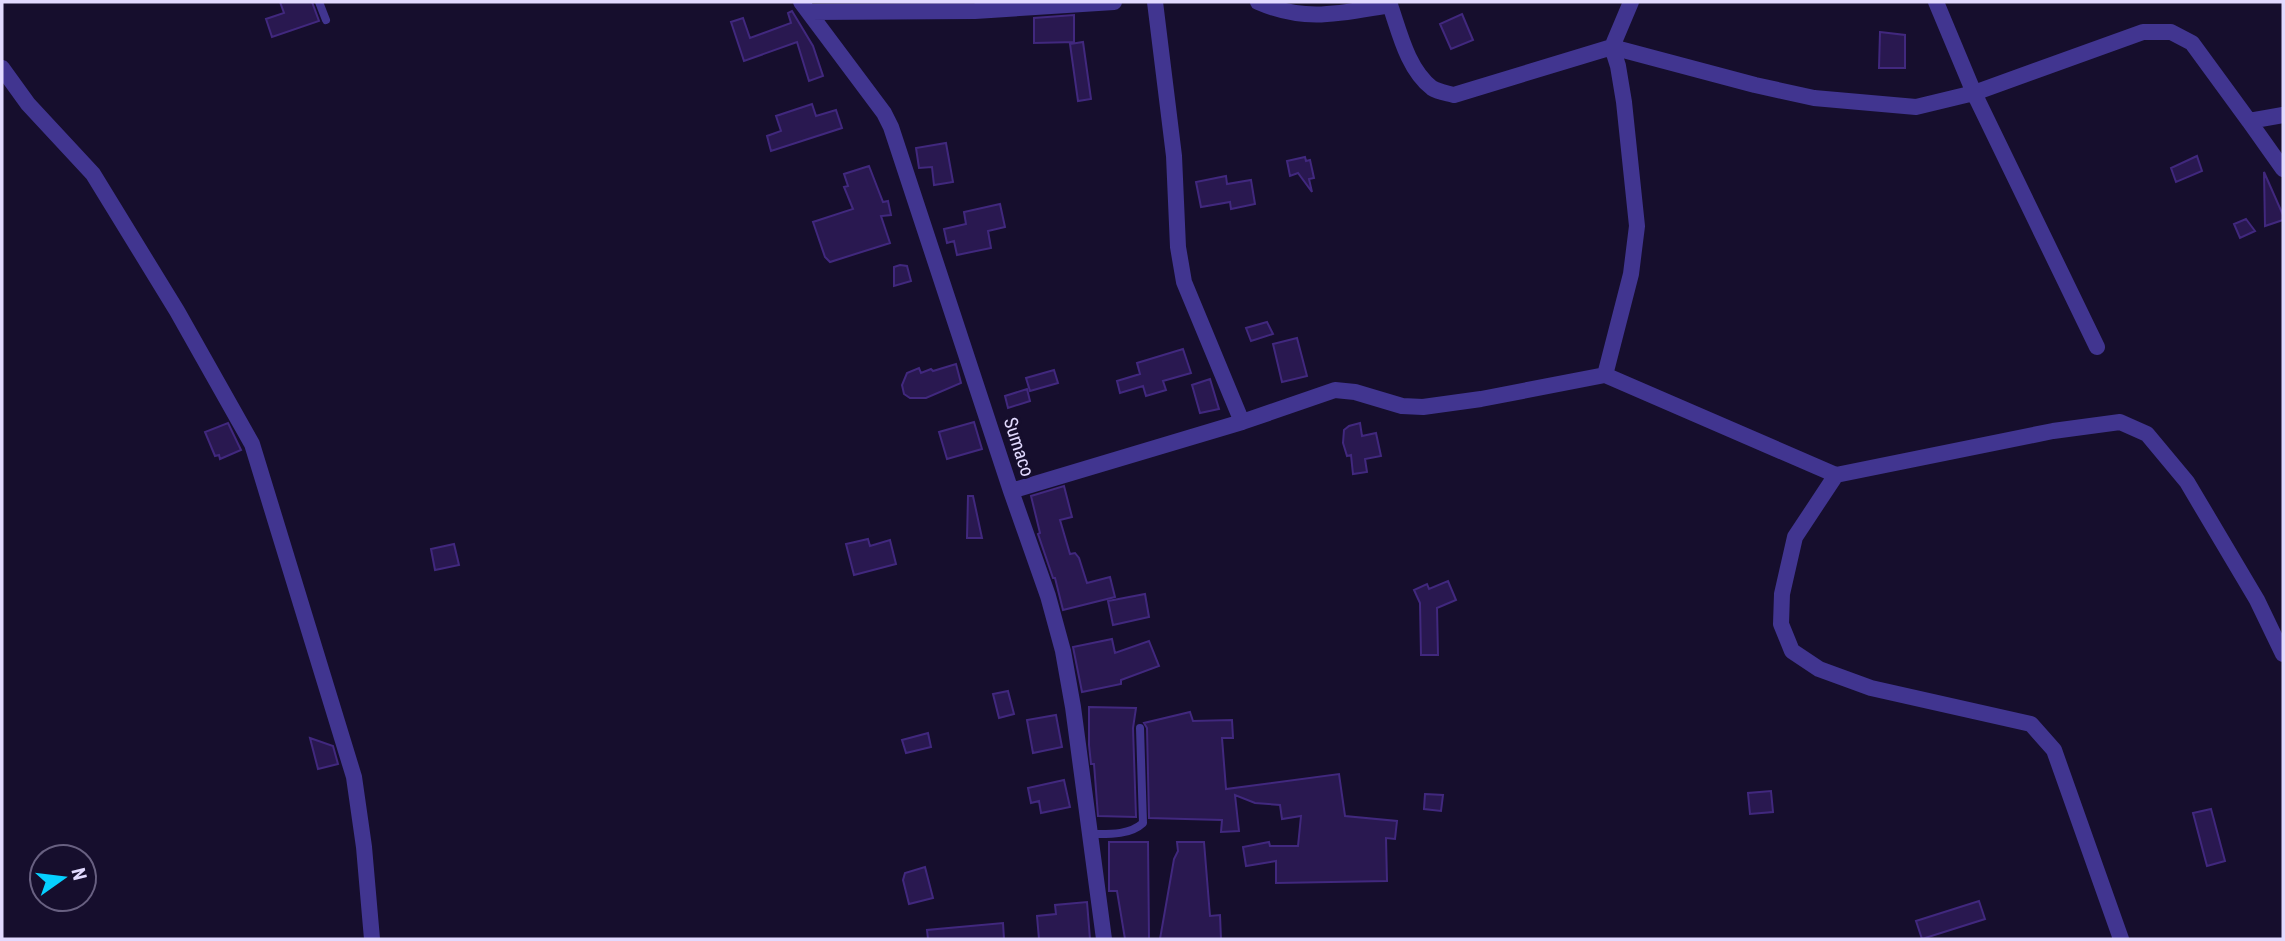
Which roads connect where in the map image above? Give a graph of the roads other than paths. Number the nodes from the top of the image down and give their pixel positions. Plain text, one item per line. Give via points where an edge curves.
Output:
1 (318, 2) edge
2 (1114, 2) edge
3 (1156, 2) edge
4 (1258, 2) edge
5 (1631, 2) edge
6 (1936, 2) edge
7 (1389, 3) edge
8 (805, 7) edge
9 (326, 20) dead end
10 (1612, 47) junction
11 (2, 68) edge
12 (1974, 93) junction
13 (2283, 115) edge
14 (2249, 121) junction
15 (2283, 169) edge
16 (2097, 347) dead end
17 (1605, 375) junction
18 (1242, 422) junction
19 (1836, 475) junction
20 (1011, 491) junction
21 (2283, 654) edge
22 (1140, 728) dead end
23 (1088, 834) junction
24 (372, 939) edge
25 (1104, 939) edge
26 (2121, 939) edge

1 - 9 lane
2 - 8 street via 975,11
3 - 18 street via 1184,282
4 - 7 street via 1322,16
5 - 10 street
6 - 12 street
7 - 10 street via 1420,76 1434,90 1454,95
8 - 20 street, Sumaco via 891,127
10 - 12 street via 1814,98 1916,107
10 - 17 street via 1624,102 1637,226 1631,274
11 - 24 street via 28,104 93,174 252,444 354,777
12 - 14 street via 2143,32 2171,32 2192,43
12 - 16 street
13 - 14 street
14 - 15 street
17 - 18 street via 1423,407 1335,390
17 - 19 street
18 - 20 street
19 - 21 street via 2120,422 2147,434 2187,482 2257,600
19 - 26 street via 1795,537 1781,614 1793,651 1819,669 1871,688 2031,724 2054,750
20 - 23 street, Sumaco via 1063,651
22 - 23 lane via 1143,823 1136,830
23 - 25 street, Sumaco

